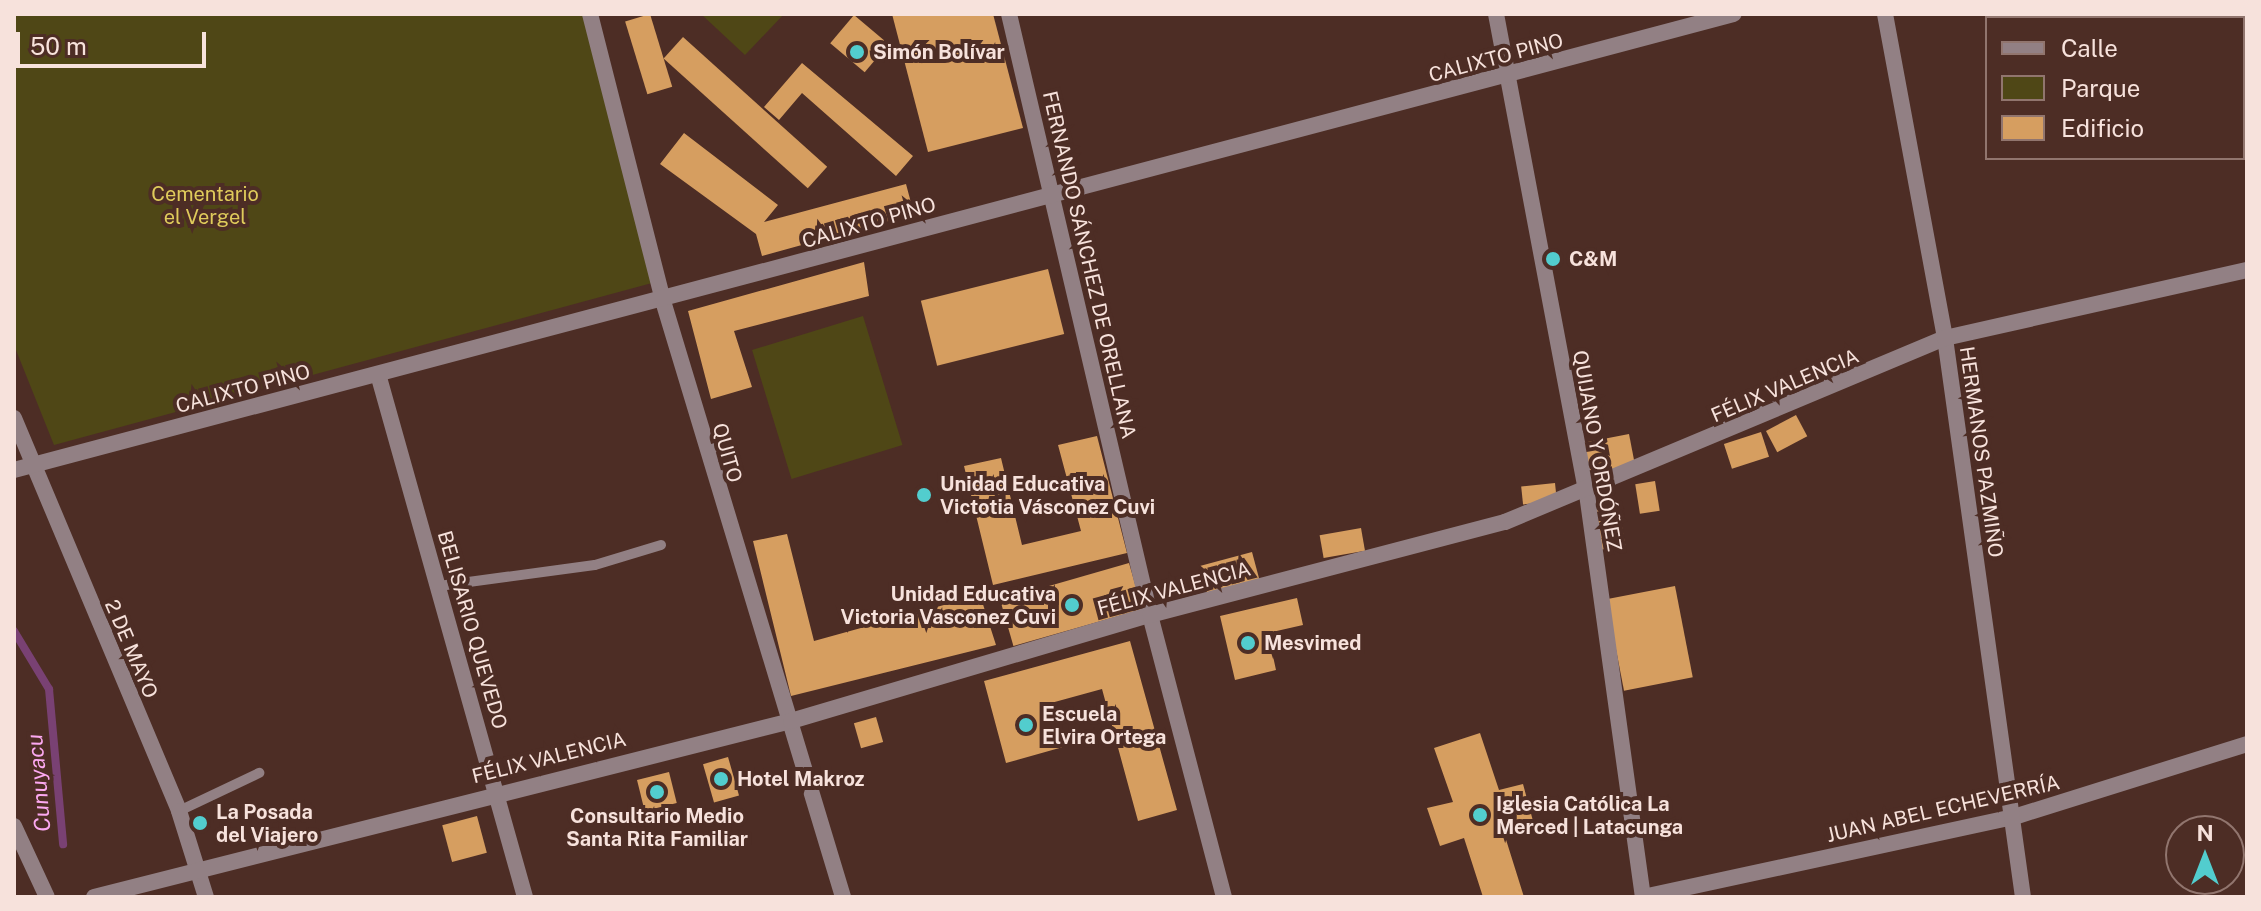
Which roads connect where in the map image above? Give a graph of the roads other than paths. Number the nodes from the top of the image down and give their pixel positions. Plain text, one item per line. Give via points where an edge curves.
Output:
1 (590, 14) edge
2 (1009, 14) edge
3 (1496, 14) edge
4 (1734, 14) edge
5 (1885, 14) edge
6 (1507, 77) junction
7 (1054, 192) junction
8 (2247, 270) edge
9 (663, 301) junction
10 (1945, 338) junction
11 (378, 374) junction
12 (14, 418) edge
13 (22, 468) edge
14 (1587, 494) junction
15 (661, 545) dead end
16 (439, 586) junction
17 (1150, 615) junction
18 (791, 721) junction
19 (2247, 744) edge
20 (259, 773) dead end
21 (497, 790) junction
22 (179, 811) junction
23 (2014, 817) junction
24 (14, 826) edge
25 (201, 872) junction
26 (47, 897) edge
27 (94, 897) edge
28 (206, 897) edge
29 (525, 897) edge
30 (843, 897) edge
31 (1224, 897) edge
32 (1643, 897) edge
33 (2023, 897) edge

1 - 9 street, QUITO
2 - 7 street, FERNANDO SÁNCHEZ DE ORELLANA
3 - 6 street, QUIJANO Y ORDÓÑEZ
4 - 6 street, CALIXTO PINO
5 - 10 street, HERMANOS PAZMIÑO
6 - 7 street, CALIXTO PINO
6 - 14 street, QUIJANO Y ORDÓÑEZ
7 - 9 street, CALIXTO PINO
7 - 17 street, FERNANDO SÁNCHEZ DE ORELLANA
8 - 10 street, FÉLIX VALENCIA
9 - 11 street, CALIXTO PINO
9 - 18 street, QUITO
10 - 14 street, FÉLIX VALENCIA
10 - 23 street, HERMANOS PAZMIÑO
11 - 13 street, CALIXTO PINO
11 - 16 street, BELISARIO QUEVEDO
12 - 13 street, 2 DE MAYO
13 - 22 street, 2 DE MAYO
14 - 17 street, FÉLIX VALENCIA via 1505,522
14 - 32 street, QUIJANO Y ORDÓÑEZ
15 - 16 lane via 595,565
16 - 21 street, BELISARIO QUEVEDO
17 - 18 street, FÉLIX VALENCIA
17 - 31 street, FERNANDO SÁNCHEZ DE ORELLANA
18 - 21 street, FÉLIX VALENCIA
18 - 30 street, QUITO
19 - 23 street, JUAN ABEL ECHEVERRÍA
20 - 22 lane
21 - 25 street, FÉLIX VALENCIA
21 - 29 street, BELISARIO QUEVEDO
22 - 25 street, 2 DE MAYO
23 - 32 street, JUAN ABEL ECHEVERRÍA
23 - 33 street, HERMANOS PAZMIÑO
24 - 26 street
25 - 27 street, FÉLIX VALENCIA
25 - 28 street, 2 DE MAYO

